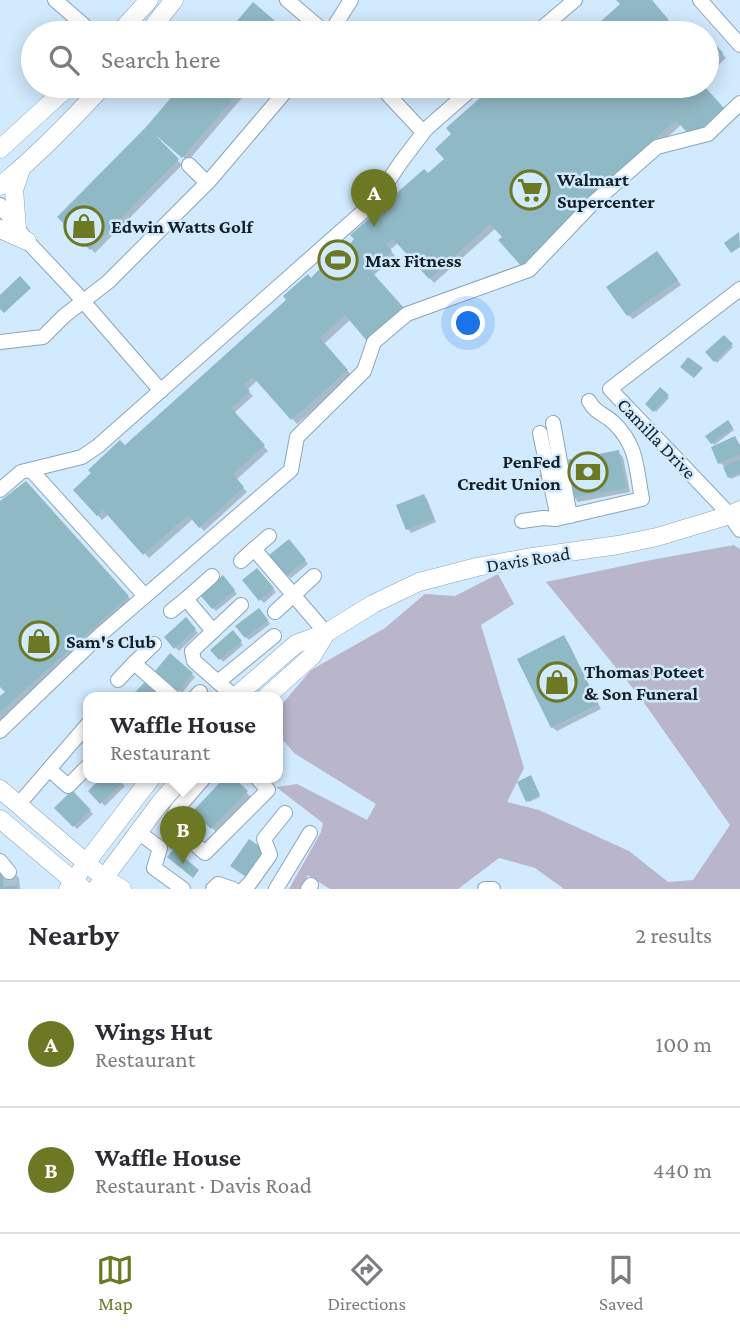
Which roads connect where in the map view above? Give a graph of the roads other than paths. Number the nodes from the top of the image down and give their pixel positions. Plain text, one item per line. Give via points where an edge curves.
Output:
1 (55, 0) edge
2 (149, 0) edge
3 (174, 0) edge
4 (287, 0) edge
5 (351, 0) edge
6 (575, 0) edge
7 (700, 0) edge
8 (79, 21) edge
9 (130, 21) edge
10 (157, 21) edge
11 (313, 21) edge
12 (336, 21) edge
13 (550, 21) edge
14 (719, 21) edge
15 (719, 21) edge
16 (740, 45) edge
17 (56, 98) edge
18 (92, 98) edge
19 (280, 98) edge
20 (391, 98) edge
21 (461, 98) edge
22 (740, 103) edge
23 (423, 132) junction
24 (0, 149) edge
25 (189, 165) dead end
26 (22, 168) junction
27 (207, 183) junction
28 (0, 186) edge
29 (0, 205) edge
30 (15, 232) edge
31 (740, 289) edge
32 (83, 303) junction
33 (0, 342) edge
34 (161, 391) junction
35 (589, 401) dead end
36 (31, 470) junction
37 (0, 490) edge
38 (735, 513) edge
39 (562, 517) junction
40 (522, 520) dead end
41 (740, 530) edge
42 (269, 536) dead end
43 (254, 549) junction
44 (241, 561) dead end
45 (212, 576) dead end
46 (314, 576) dead end
47 (293, 595) junction
48 (145, 596) junction
49 (186, 599) junction
50 (241, 605) dead end
51 (171, 611) dead end
52 (275, 612) dead end
53 (213, 631) junction
54 (326, 633) junction
55 (274, 636) dead end
56 (153, 644) dead end
57 (134, 663) junction
58 (118, 680) dead end
59 (218, 682) junction
60 (167, 692) edge
61 (229, 692) edge
62 (240, 692) edge
63 (272, 692) edge
64 (0, 731) edge
65 (83, 731) edge
66 (49, 769) junction
67 (83, 772) edge
68 (147, 783) edge
69 (180, 783) edge
70 (198, 783) edge
71 (262, 783) edge
72 (0, 789) edge
73 (171, 804) junction
74 (18, 805) junction
75 (285, 813) dead end
76 (0, 819) edge
77 (138, 832) junction
78 (310, 833) dead end
79 (86, 863) junction
80 (100, 883) edge
81 (75, 887) edge
82 (122, 889) edge
83 (183, 889) edge
84 (213, 889) edge
85 (233, 889) edge
86 (244, 889) edge
87 (276, 889) edge
88 (485, 889) edge
89 (494, 889) edge

1 - 8 street
2 - 9 main road
3 - 10 main road
4 - 11 street
5 - 12 street
6 - 13 street
7 - 14 street
15 - 16 street
17 - 24 main road
18 - 26 main road
19 - 27 street
20 - 23 street
21 - 23 street
22 - 48 street via 708,134 657,147 592,204 529,270 407,314 374,342 364,371 297,437 291,470
23 - 34 street via 374,202
25 - 27 street
26 - 28 main road
26 - 30 main road via 14,190
27 - 32 street
29 - 30 street
30 - 32 street
31 - 38 street, Camilla Drive via 610,390
32 - 33 street via 44,337
32 - 34 street
34 - 36 street via 82,457
35 - 39 street via 632,445 642,499
36 - 37 street via 21,472
36 - 48 street
38 - 41 street
38 - 54 main road, Davis Road via 657,537 477,567 419,582
39 - 39 street via 545,429
39 - 40 street
42 - 43 street
43 - 44 street
43 - 47 street
45 - 49 street
46 - 47 street
47 - 52 street
47 - 54 street
48 - 64 street
49 - 51 street
49 - 53 street
50 - 53 street
53 - 59 street via 192,651 194,661
54 - 62 main road, Davis Road via 296,644
54 - 63 main road, Davis Road via 312,656
55 - 59 street
56 - 57 street
57 - 58 street
57 - 60 street
59 - 61 street
65 - 66 street
66 - 67 street via 68,786
66 - 74 street
68 - 79 main road
69 - 73 main road
70 - 73 street
71 - 73 street via 268,790 205,853 170,822
72 - 74 main road
73 - 77 main road
74 - 79 main road
75 - 86 street via 264,839 270,855
76 - 81 main road
77 - 80 main road
77 - 83 street via 160,848 154,868
78 - 87 street
79 - 80 main road
79 - 81 main road
80 - 82 main road
84 - 85 street via 218,884
88 - 89 street

